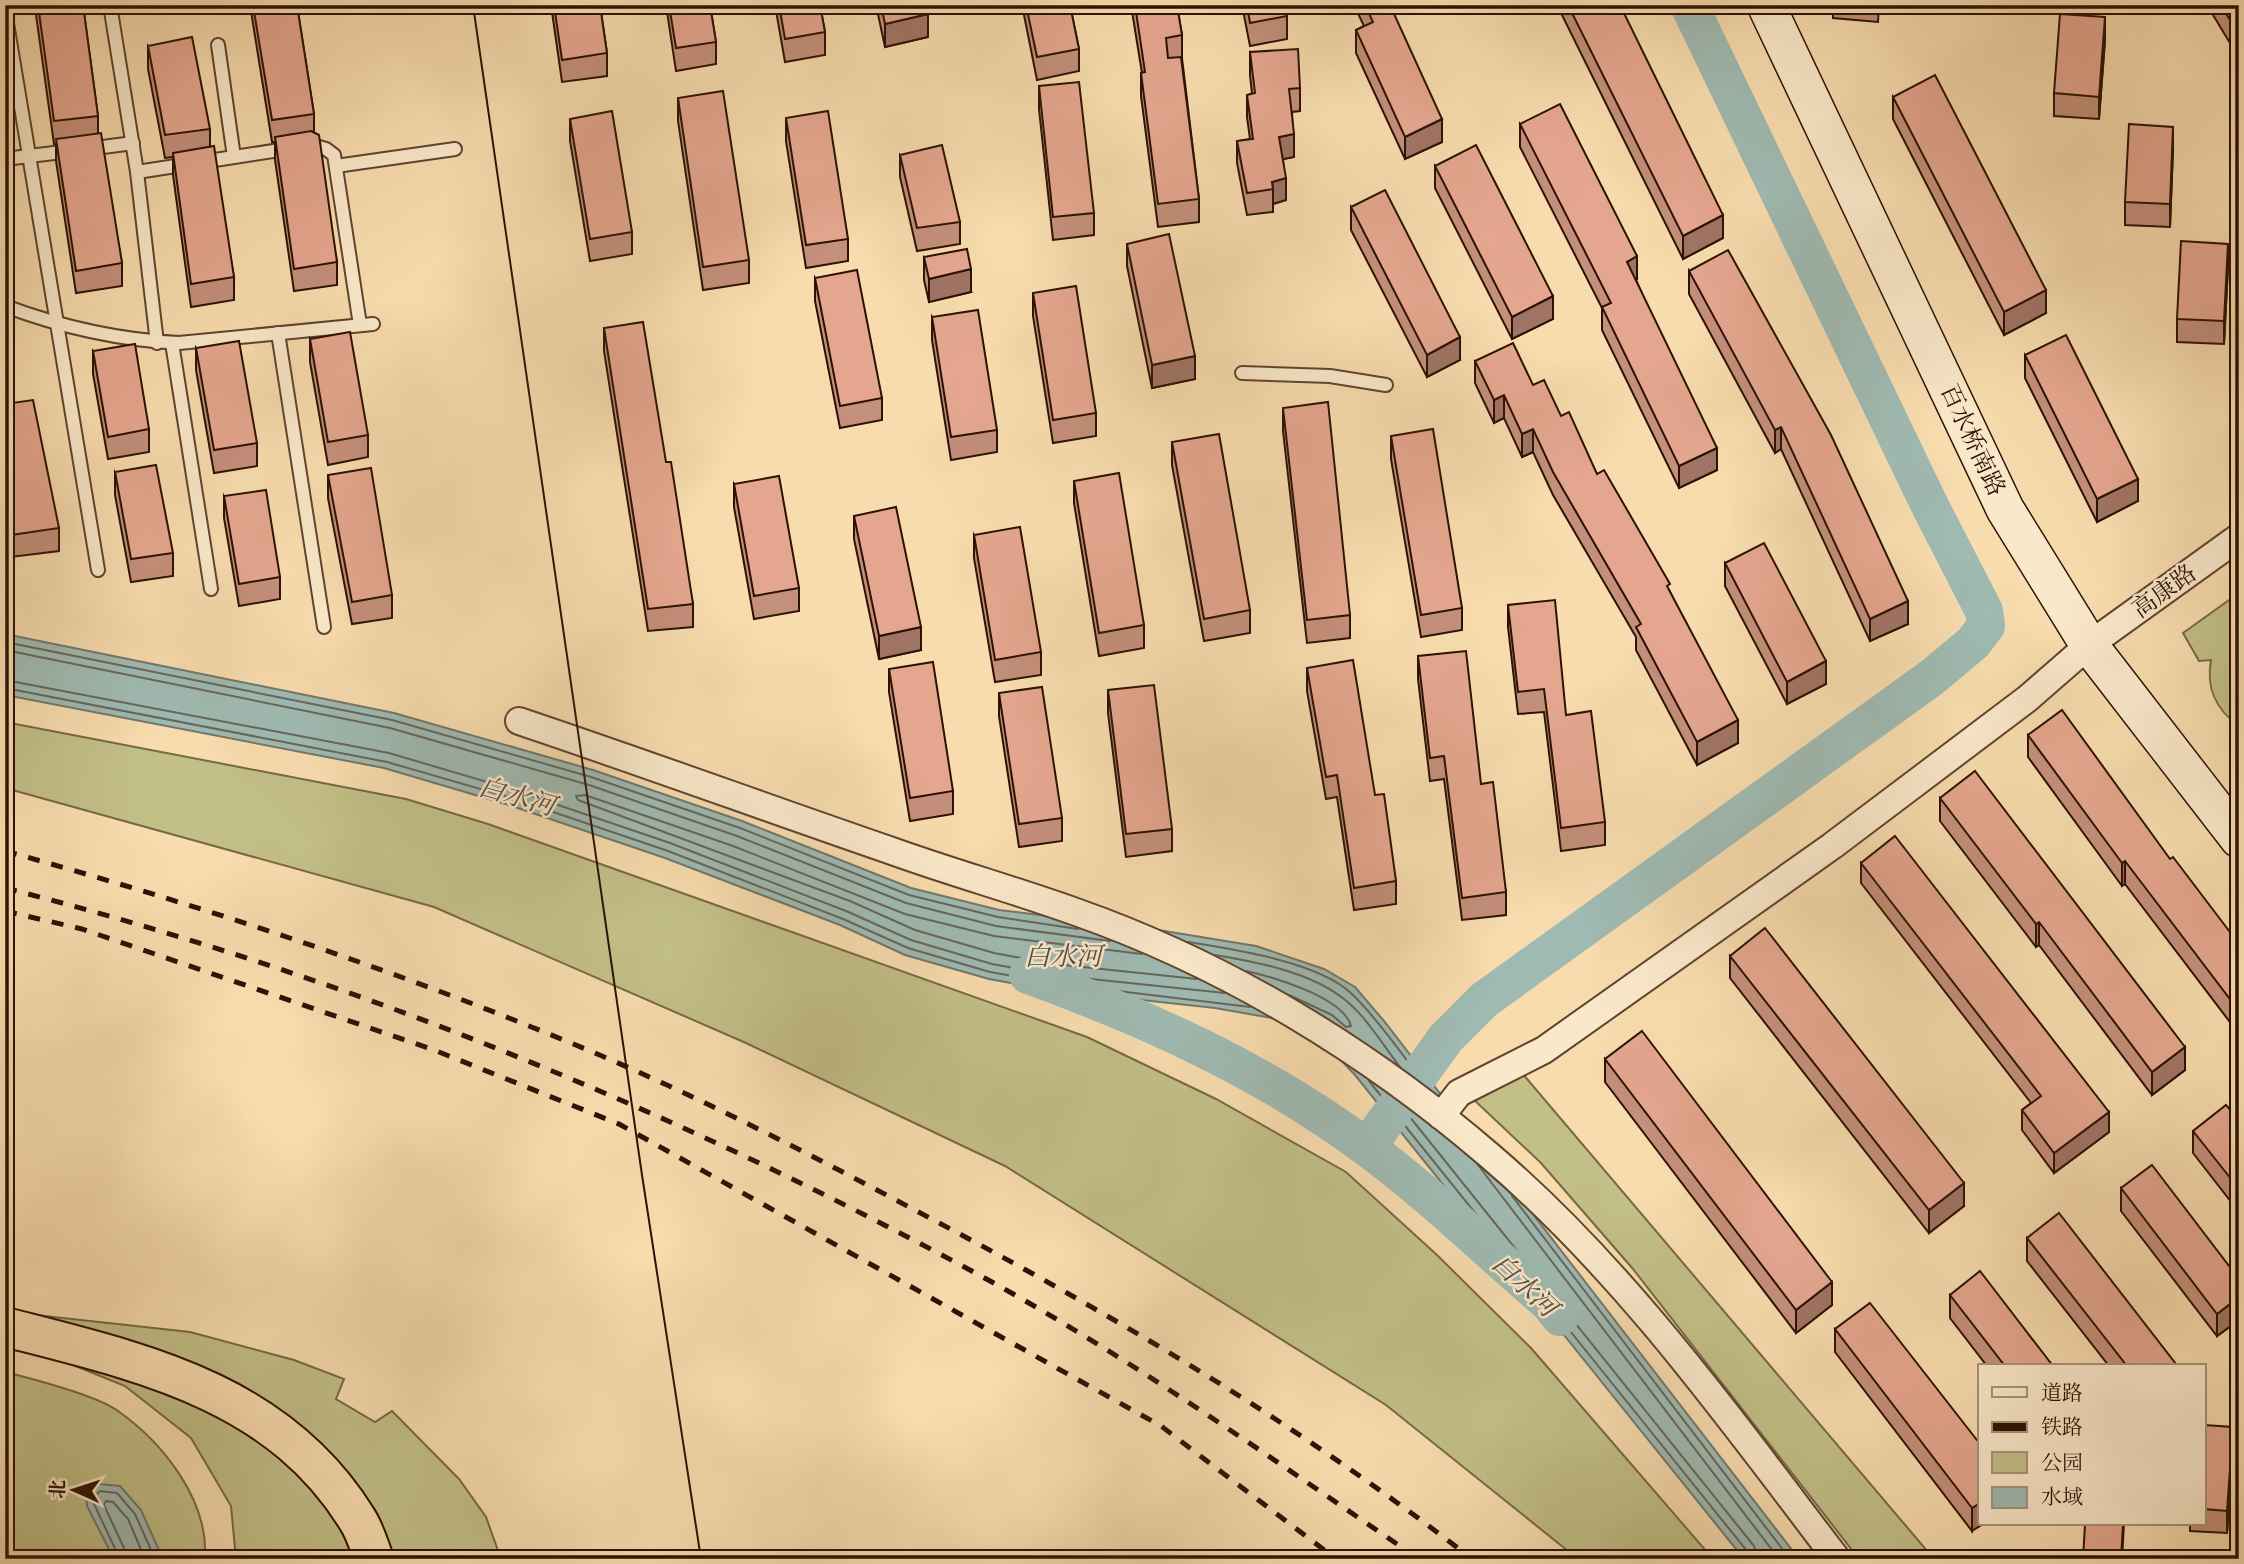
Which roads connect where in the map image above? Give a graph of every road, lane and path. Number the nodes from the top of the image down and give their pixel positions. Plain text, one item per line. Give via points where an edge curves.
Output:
1 (110, 5) edge
2 (1766, 5) edge
3 (5, 11) edge
4 (218, 45) dead end
5 (133, 143) junction
6 (455, 149) dead end
7 (30, 156) junction
8 (234, 157) junction
9 (5, 159) edge
10 (336, 166) junction
11 (137, 172) junction
12 (5, 306) edge
13 (58, 326) junction
14 (278, 333) junction
15 (156, 342) junction
16 (172, 343) junction
17 (1242, 373) dead end
18 (1386, 385) dead end
19 (2239, 537) edge
20 (98, 570) dead end
21 (211, 589) dead end
22 (324, 627) dead end
23 (2089, 645) junction
24 (519, 721) dead end
25 (2239, 839) edge
26 (1441, 1116) junction
27 (5, 1327) edge
28 (374, 1559) edge
29 (1836, 1559) edge

1 - 5 lane
2 - 23 street, 百水桥南路 via 2005,509
3 - 7 lane
4 - 8 lane
5 - 7 lane
5 - 11 lane
6 - 10 lane
7 - 9 lane
7 - 13 lane
8 - 10 lane via 312,145 334,155
8 - 11 lane
10 - 14 lane via 367,324
11 - 15 lane
12 - 13 lane
13 - 15 lane
13 - 20 lane
14 - 16 lane
14 - 22 lane
15 - 16 lane
16 - 21 lane
17 - 18 lane via 1330,376
19 - 23 street, 高康路
23 - 25 street, 百水桥南路
23 - 26 street, 高康路 via 2027,699 1832,846 1544,1050 1459,1093
24 - 26 street via 1113,927 1214,971 1343,1044
26 - 29 street via 1493,1158 1591,1256 1698,1377
27 - 28 highway via 191,1381 263,1419 312,1463 358,1520

